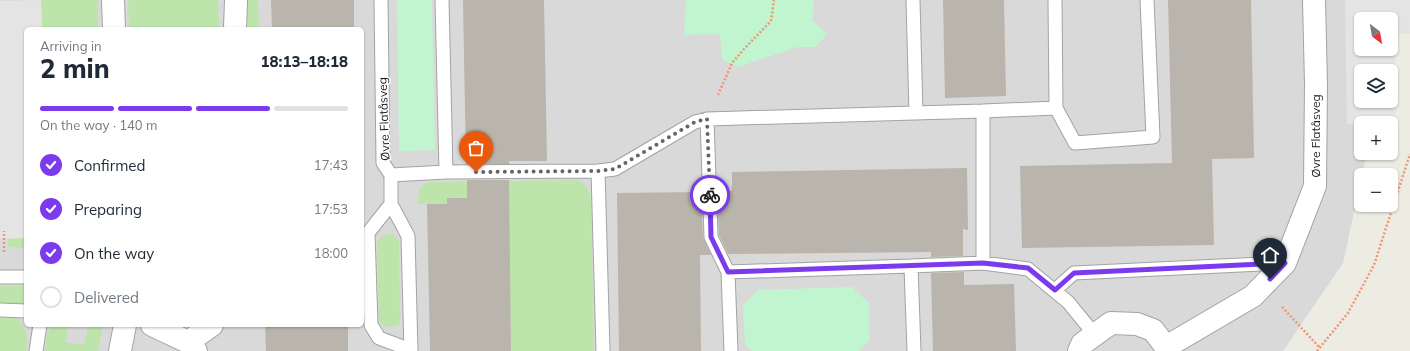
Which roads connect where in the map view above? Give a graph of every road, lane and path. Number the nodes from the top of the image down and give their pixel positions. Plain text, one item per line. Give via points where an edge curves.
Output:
1 (113, 0) edge
2 (236, 0) edge
3 (381, 0) edge
4 (442, 0) edge
5 (774, 0) edge
6 (913, 0) edge
7 (1055, 0) edge
8 (1147, 0) edge
9 (1314, 0) edge
10 (114, 27) edge
11 (236, 27) edge
12 (1056, 108) junction
13 (983, 111) junction
14 (916, 113) junction
15 (707, 119) junction
16 (1410, 154) edge
17 (598, 171) junction
18 (446, 172) junction
19 (391, 175) junction
20 (391, 204) junction
21 (4, 231) dead end
22 (4, 255) dead end
23 (983, 263) junction
24 (1285, 263) junction
25 (911, 266) junction
26 (728, 272) junction
27 (0, 277) edge
28 (24, 277) edge
29 (1262, 286) junction
30 (1055, 290) junction
31 (0, 310) edge
32 (24, 311) edge
33 (40, 327) edge
34 (125, 327) edge
35 (156, 327) edge
36 (210, 327) edge
37 (1095, 335) junction
38 (192, 347) edge
39 (1320, 348) junction
40 (1166, 349) edge
41 (411, 350) edge
42 (36, 351) edge
43 (120, 351) edge
44 (603, 351) edge
45 (731, 351) edge
46 (914, 351) edge
47 (1079, 351) edge
48 (1317, 351) edge

1 - 10 street
2 - 11 street
3 - 19 lane, Øvre Flatåsveg via 383,163
4 - 18 lane
5 - 15 path via 771,21 732,63
6 - 14 lane
7 - 12 lane
8 - 12 lane via 1153,137 1075,143
9 - 24 street, Øvre Flatåsveg via 1315,186
12 - 13 lane
13 - 14 lane
13 - 23 lane
14 - 15 lane
15 - 17 lane via 695,122 615,169
15 - 26 lane via 711,237
16 - 39 path via 1374,264 1348,312
17 - 18 lane
17 - 44 lane
18 - 19 lane
19 - 20 lane, Øvre Flatåsveg
20 - 41 lane, Øvre Flatåsveg via 408,236
20 - 41 lane via 368,233 371,325 379,338
21 - 22 path
23 - 25 lane
23 - 30 lane via 1028,268
24 - 29 street, Øvre Flatåsveg
24 - 30 lane via 1074,273
25 - 26 lane
25 - 46 lane
26 - 45 lane
27 - 28 lane
29 - 39 path
29 - 40 street, Øvre Flatåsveg via 1253,296
30 - 37 lane
31 - 32 lane
33 - 42 lane
34 - 43 street
35 - 38 street
36 - 38 street
37 - 40 street, Øvre Flatåsveg via 1112,323 1136,324 1153,330
37 - 47 street, Øvre Flatåsveg via 1082,344
39 - 48 path

